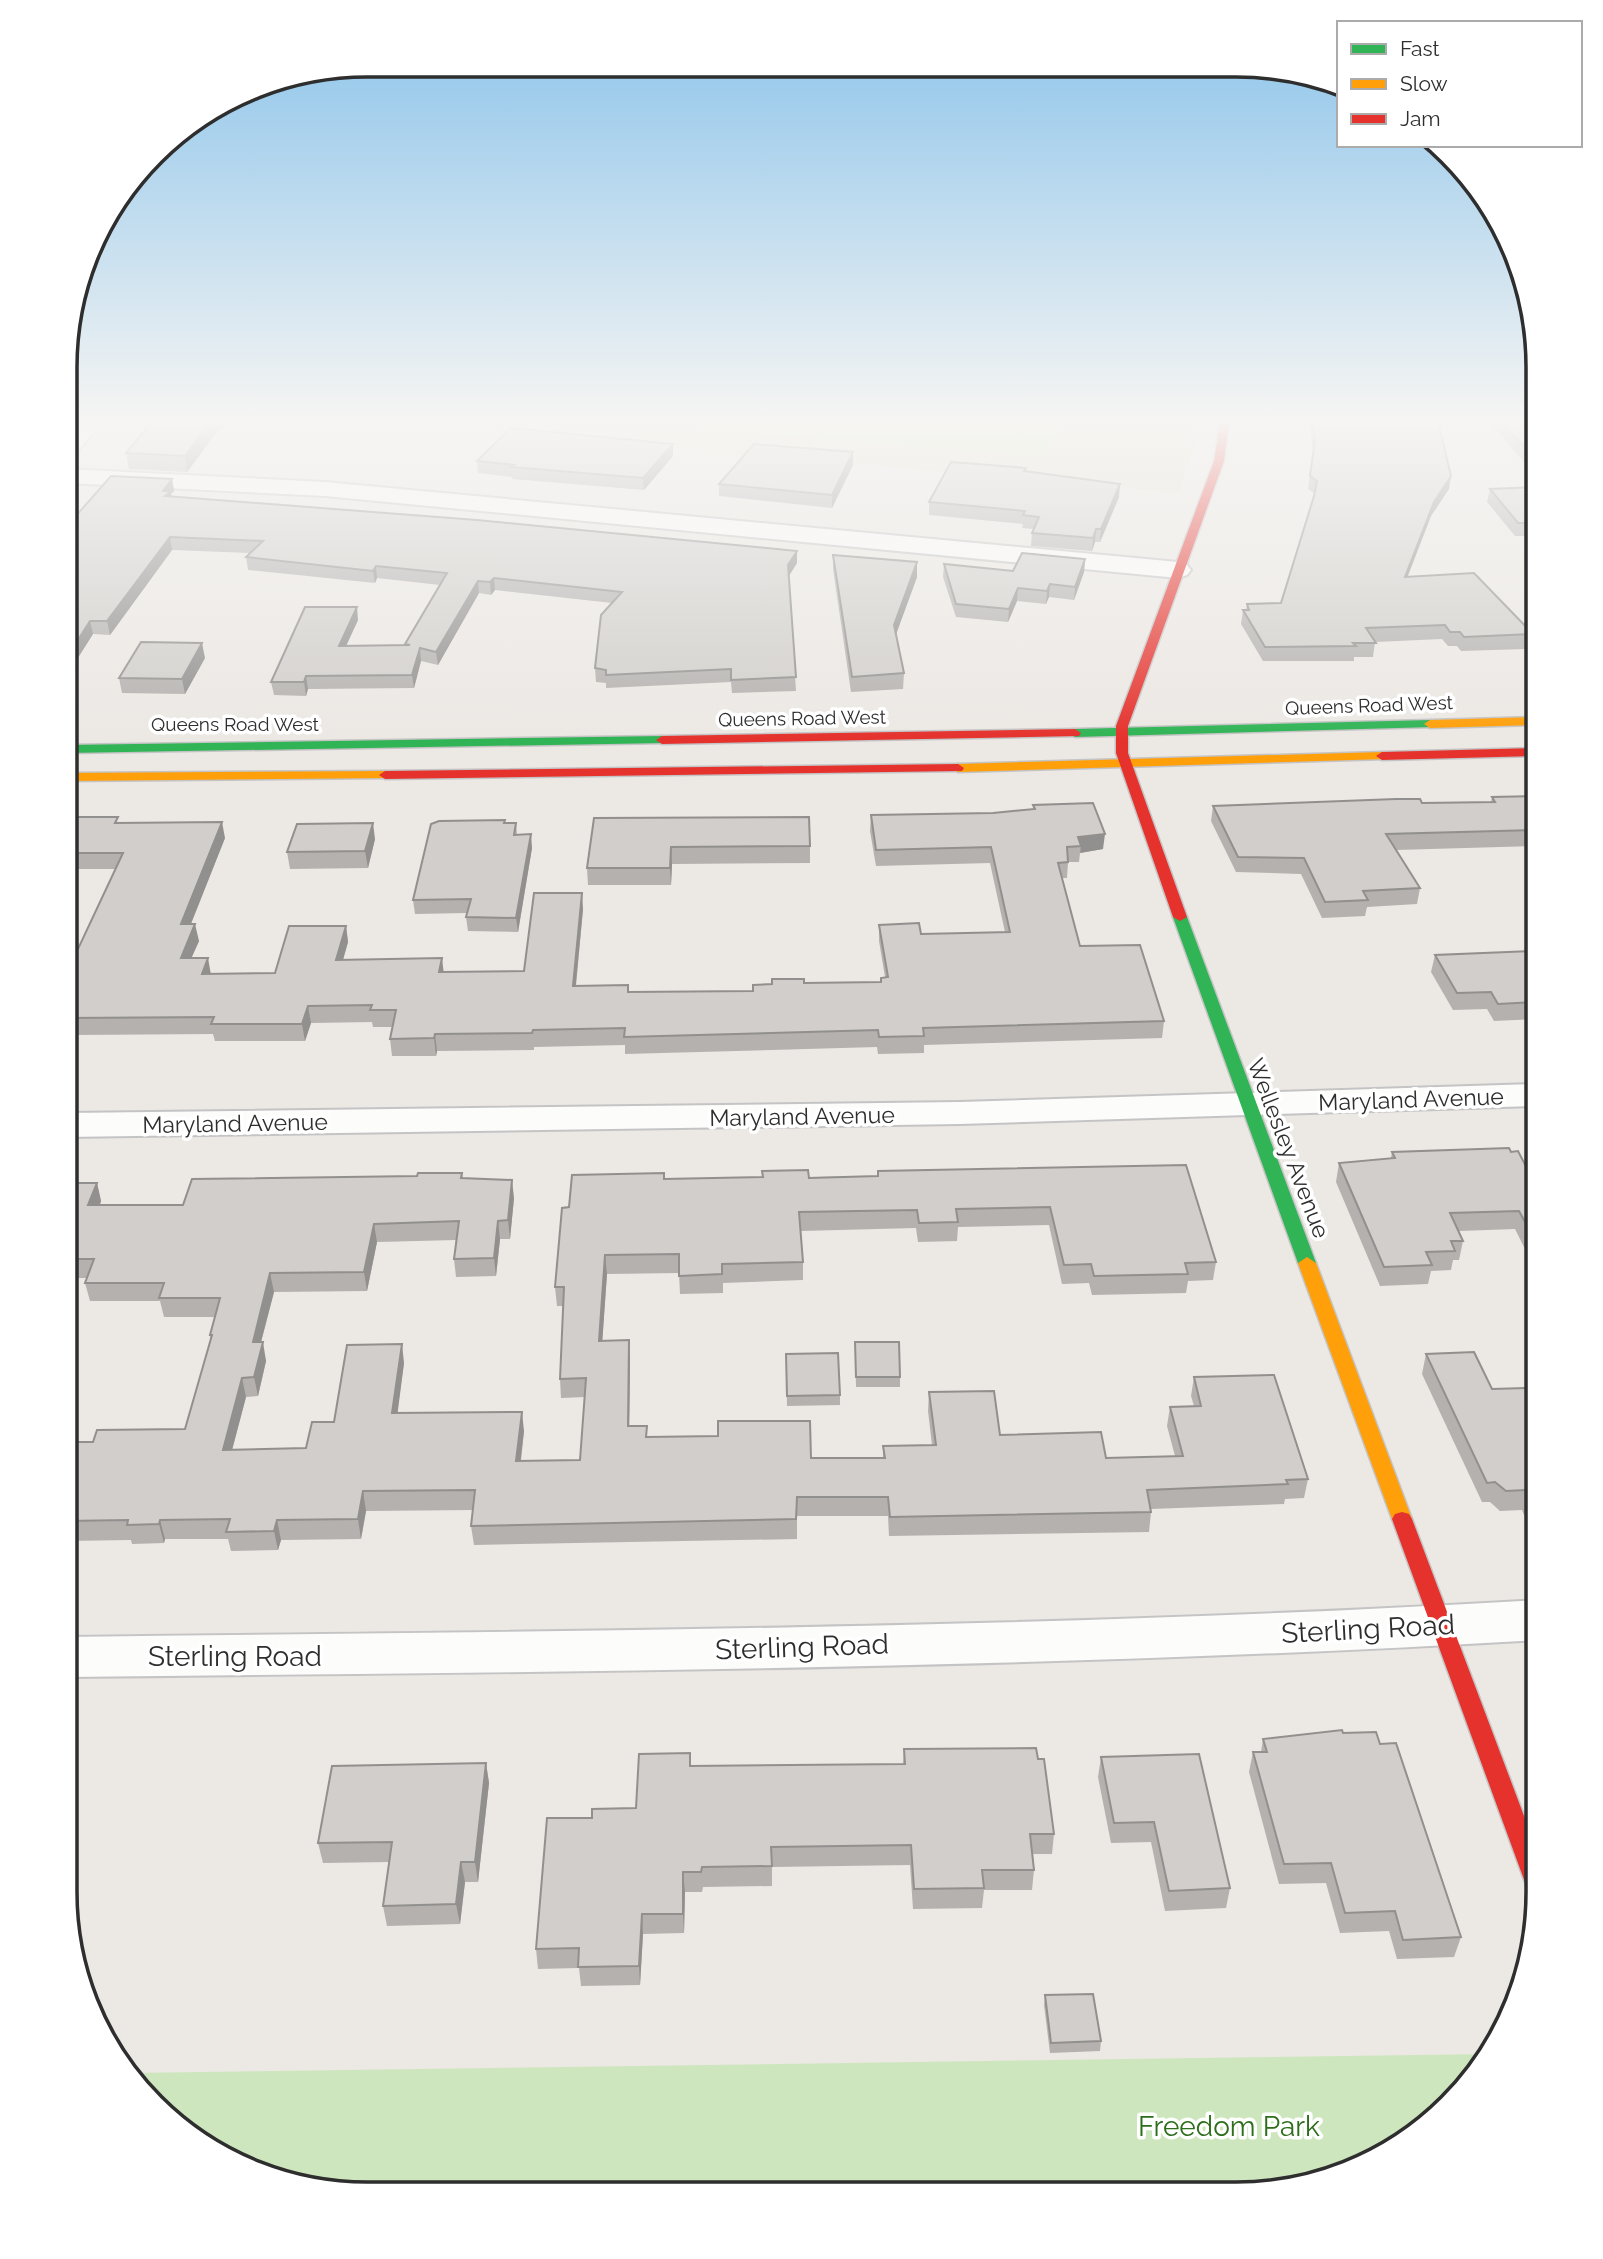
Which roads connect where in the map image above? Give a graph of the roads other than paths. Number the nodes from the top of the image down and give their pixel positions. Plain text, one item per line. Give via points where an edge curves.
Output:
1 (730, 527) edge
2 (1194, 527) edge
3 (1178, 570) junction
4 (1526, 721) edge
5 (1120, 733) junction
6 (77, 749) edge
7 (1526, 752) edge
8 (1125, 765) junction
9 (77, 777) edge
10 (1526, 1095) edge
11 (1248, 1104) junction
12 (77, 1125) edge
13 (1526, 1621) edge
14 (1441, 1626) junction
15 (77, 1657) edge
16 (1526, 1853) edge

1 - 3 street
2 - 3 street, Wellesley Avenue
3 - 5 street, Wellesley Avenue
4 - 5 street, Queens Road West
5 - 6 street, Queens Road West
5 - 8 street, Wellesley Avenue
7 - 8 street
8 - 9 street
8 - 11 street, Wellesley Avenue
10 - 11 street, Maryland Avenue
11 - 12 street, Maryland Avenue via 639,1119
11 - 14 street, Wellesley Avenue
13 - 14 street, Sterling Road
14 - 15 street, Sterling Road via 700,1650
14 - 16 street, Wellesley Avenue

